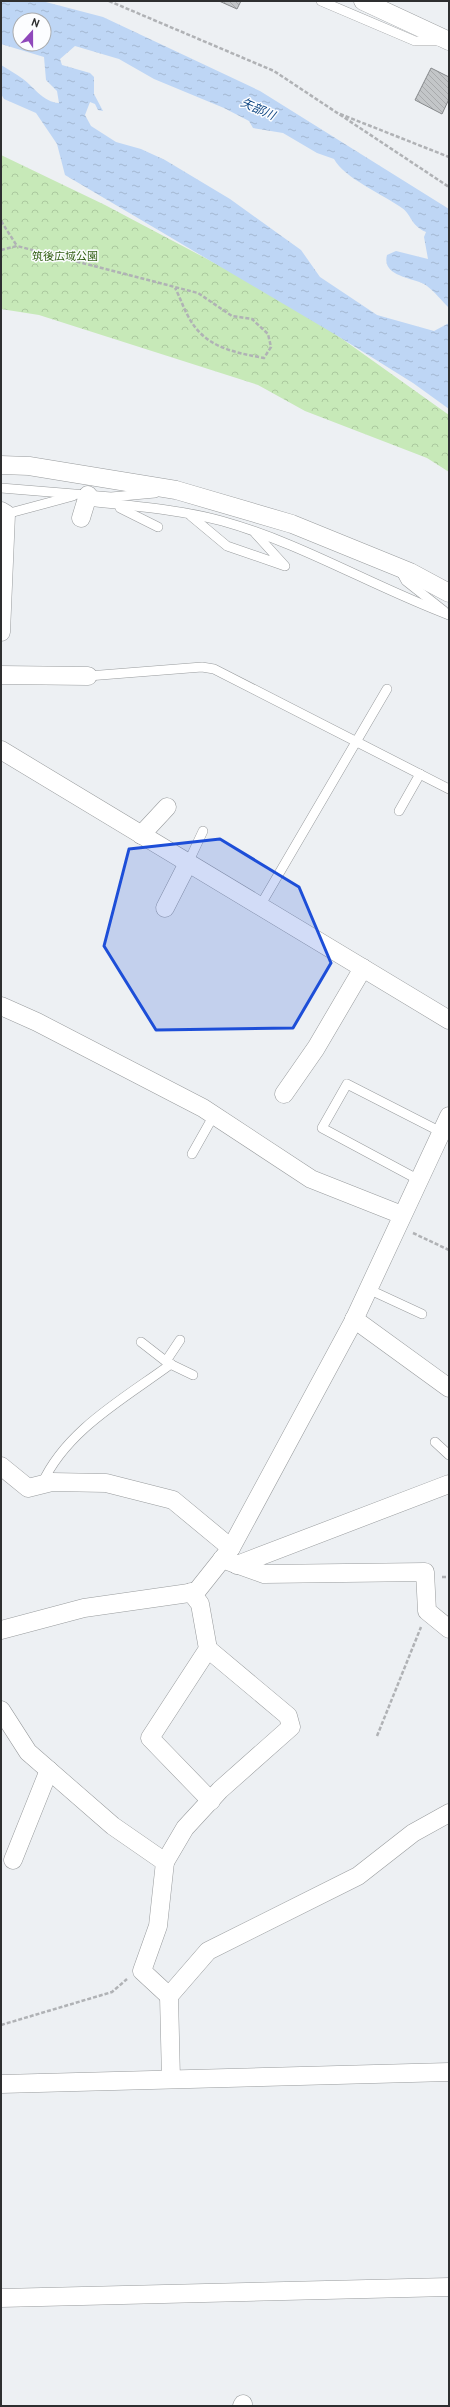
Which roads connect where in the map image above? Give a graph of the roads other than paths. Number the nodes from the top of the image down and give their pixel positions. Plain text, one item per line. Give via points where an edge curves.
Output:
1 (321, 1) edge
2 (363, 1) edge
3 (449, 41) edge
4 (1, 465) edge
5 (1, 488) edge
6 (176, 490) junction
7 (86, 496) junction
8 (112, 504) junction
9 (4, 512) edge
10 (190, 515) junction
11 (81, 518) dead end
12 (158, 527) dead end
13 (255, 532) junction
14 (398, 567) junction
15 (449, 593) edge
16 (449, 615) edge
17 (1, 632) edge
18 (1, 675) edge
19 (88, 676) joint
20 (387, 689) dead end
21 (355, 740) junction
22 (1, 750) edge
23 (420, 774) junction
24 (449, 788) edge
25 (167, 807) dead end
26 (400, 811) dead end
27 (203, 831) dead end
28 (141, 835) junction
29 (188, 863) junction
30 (260, 906) junction
31 (165, 908) dead end
32 (363, 968) junction
33 (1, 1006) edge
34 (449, 1020) edge
35 (284, 1094) dead end
36 (214, 1115) junction
37 (449, 1116) edge
38 (441, 1132) junction
39 (192, 1154) dead end
40 (419, 1180) junction
41 (400, 1220) junction
42 (368, 1289) junction
43 (422, 1314) dead end
44 (354, 1319) junction
45 (180, 1340) dead end
46 (141, 1342) dead end
47 (168, 1363) junction
48 (193, 1375) dead end
49 (449, 1388) edge
50 (435, 1442) dead end
51 (449, 1455) edge
52 (1, 1466) edge
53 (449, 1484) edge
54 (42, 1485) junction
55 (230, 1557) junction
56 (191, 1592) junction
57 (449, 1629) edge
58 (1, 1630) edge
59 (208, 1649) junction
60 (1, 1710) edge
61 (49, 1770) junction
62 (211, 1801) junction
63 (449, 1812) edge
64 (13, 1860) dead end
65 (165, 1862) junction
66 (169, 1996) junction
67 (449, 2072) edge
68 (171, 2079) junction
69 (1, 2084) edge
70 (449, 2287) edge
71 (1, 2298) edge

1 - 3 lane via 415,41
2 - 3 street
4 - 6 street via 29,466
5 - 7 lane
6 - 7 lane via 111,498
6 - 14 street via 292,524
7 - 8 lane
7 - 9 lane via 52,500
7 - 11 street
8 - 10 lane
8 - 12 lane
9 - 17 street
10 - 13 lane via 221,521
10 - 13 lane via 227,546 285,566
13 - 16 lane
14 - 15 street
14 - 16 lane via 406,582
18 - 19 street
19 - 21 lane via 202,666 214,668
20 - 21 lane
21 - 23 lane
21 - 30 lane
22 - 28 street
23 - 24 lane
23 - 26 lane
25 - 28 street
27 - 29 lane
28 - 29 street
29 - 30 street
29 - 31 street
30 - 32 street
32 - 34 street
32 - 35 street via 316,1048
33 - 36 street via 37,1022
36 - 39 lane
36 - 41 street via 311,1179
37 - 38 street
38 - 40 street
38 - 40 lane via 348,1084 322,1128
40 - 41 street
41 - 42 street
42 - 43 lane
42 - 44 street
44 - 49 street
44 - 55 street
45 - 47 lane
46 - 47 lane
47 - 48 lane
47 - 54 lane via 93,1421 65,1447 48,1471
50 - 51 lane
52 - 54 street via 28,1488
53 - 55 street
54 - 55 street via 81,1481 106,1483 173,1500
55 - 56 street via 196,1592
55 - 57 street via 264,1574 425,1572 426,1611
56 - 58 street via 84,1608
56 - 59 street via 200,1604
59 - 62 street via 150,1738
59 - 62 street via 288,1716 291,1727
60 - 61 street via 28,1752
61 - 64 street
61 - 65 street via 113,1826
62 - 65 street via 185,1828
63 - 66 street via 413,1833 358,1876 208,1951
65 - 66 street via 158,1926 142,1971
66 - 68 street
67 - 68 street
68 - 69 street
70 - 71 street

